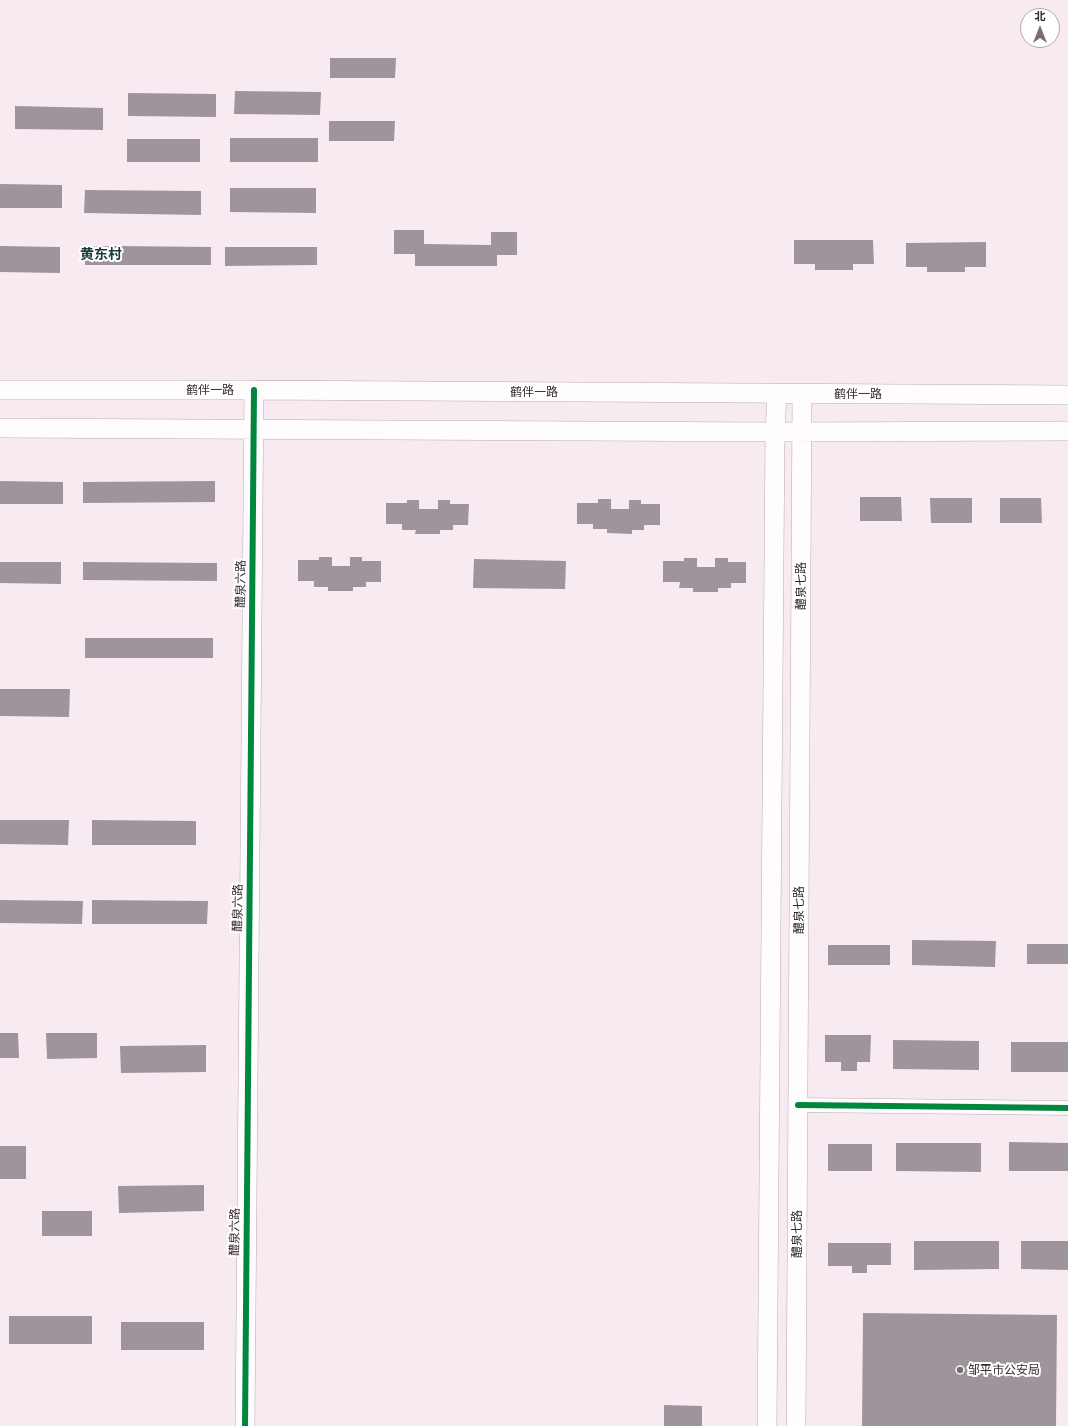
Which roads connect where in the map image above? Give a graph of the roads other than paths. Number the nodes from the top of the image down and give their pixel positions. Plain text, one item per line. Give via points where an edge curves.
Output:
1 (0, 390) edge
2 (254, 390) junction
3 (777, 394) junction
4 (802, 394) junction
5 (1068, 395) edge
6 (0, 428) edge
7 (254, 430) junction
8 (1068, 431) edge
9 (775, 432) junction
10 (802, 432) junction
11 (798, 1105) junction
12 (1068, 1108) edge
13 (245, 1426) edge
14 (767, 1426) edge
15 (796, 1426) edge

1 - 2 main road, 鹤伴一路
2 - 3 main road, 鹤伴一路
2 - 7 main road, 醴泉六路
3 - 4 main road, 鹤伴一路
3 - 9 main road
4 - 5 main road, 鹤伴一路
4 - 10 main road, 醴泉七路
6 - 7 main road
7 - 9 main road
7 - 13 main road, 醴泉六路
8 - 10 main road
9 - 10 main road
9 - 14 main road
10 - 11 main road, 醴泉七路
11 - 12 street
11 - 15 main road, 醴泉七路

